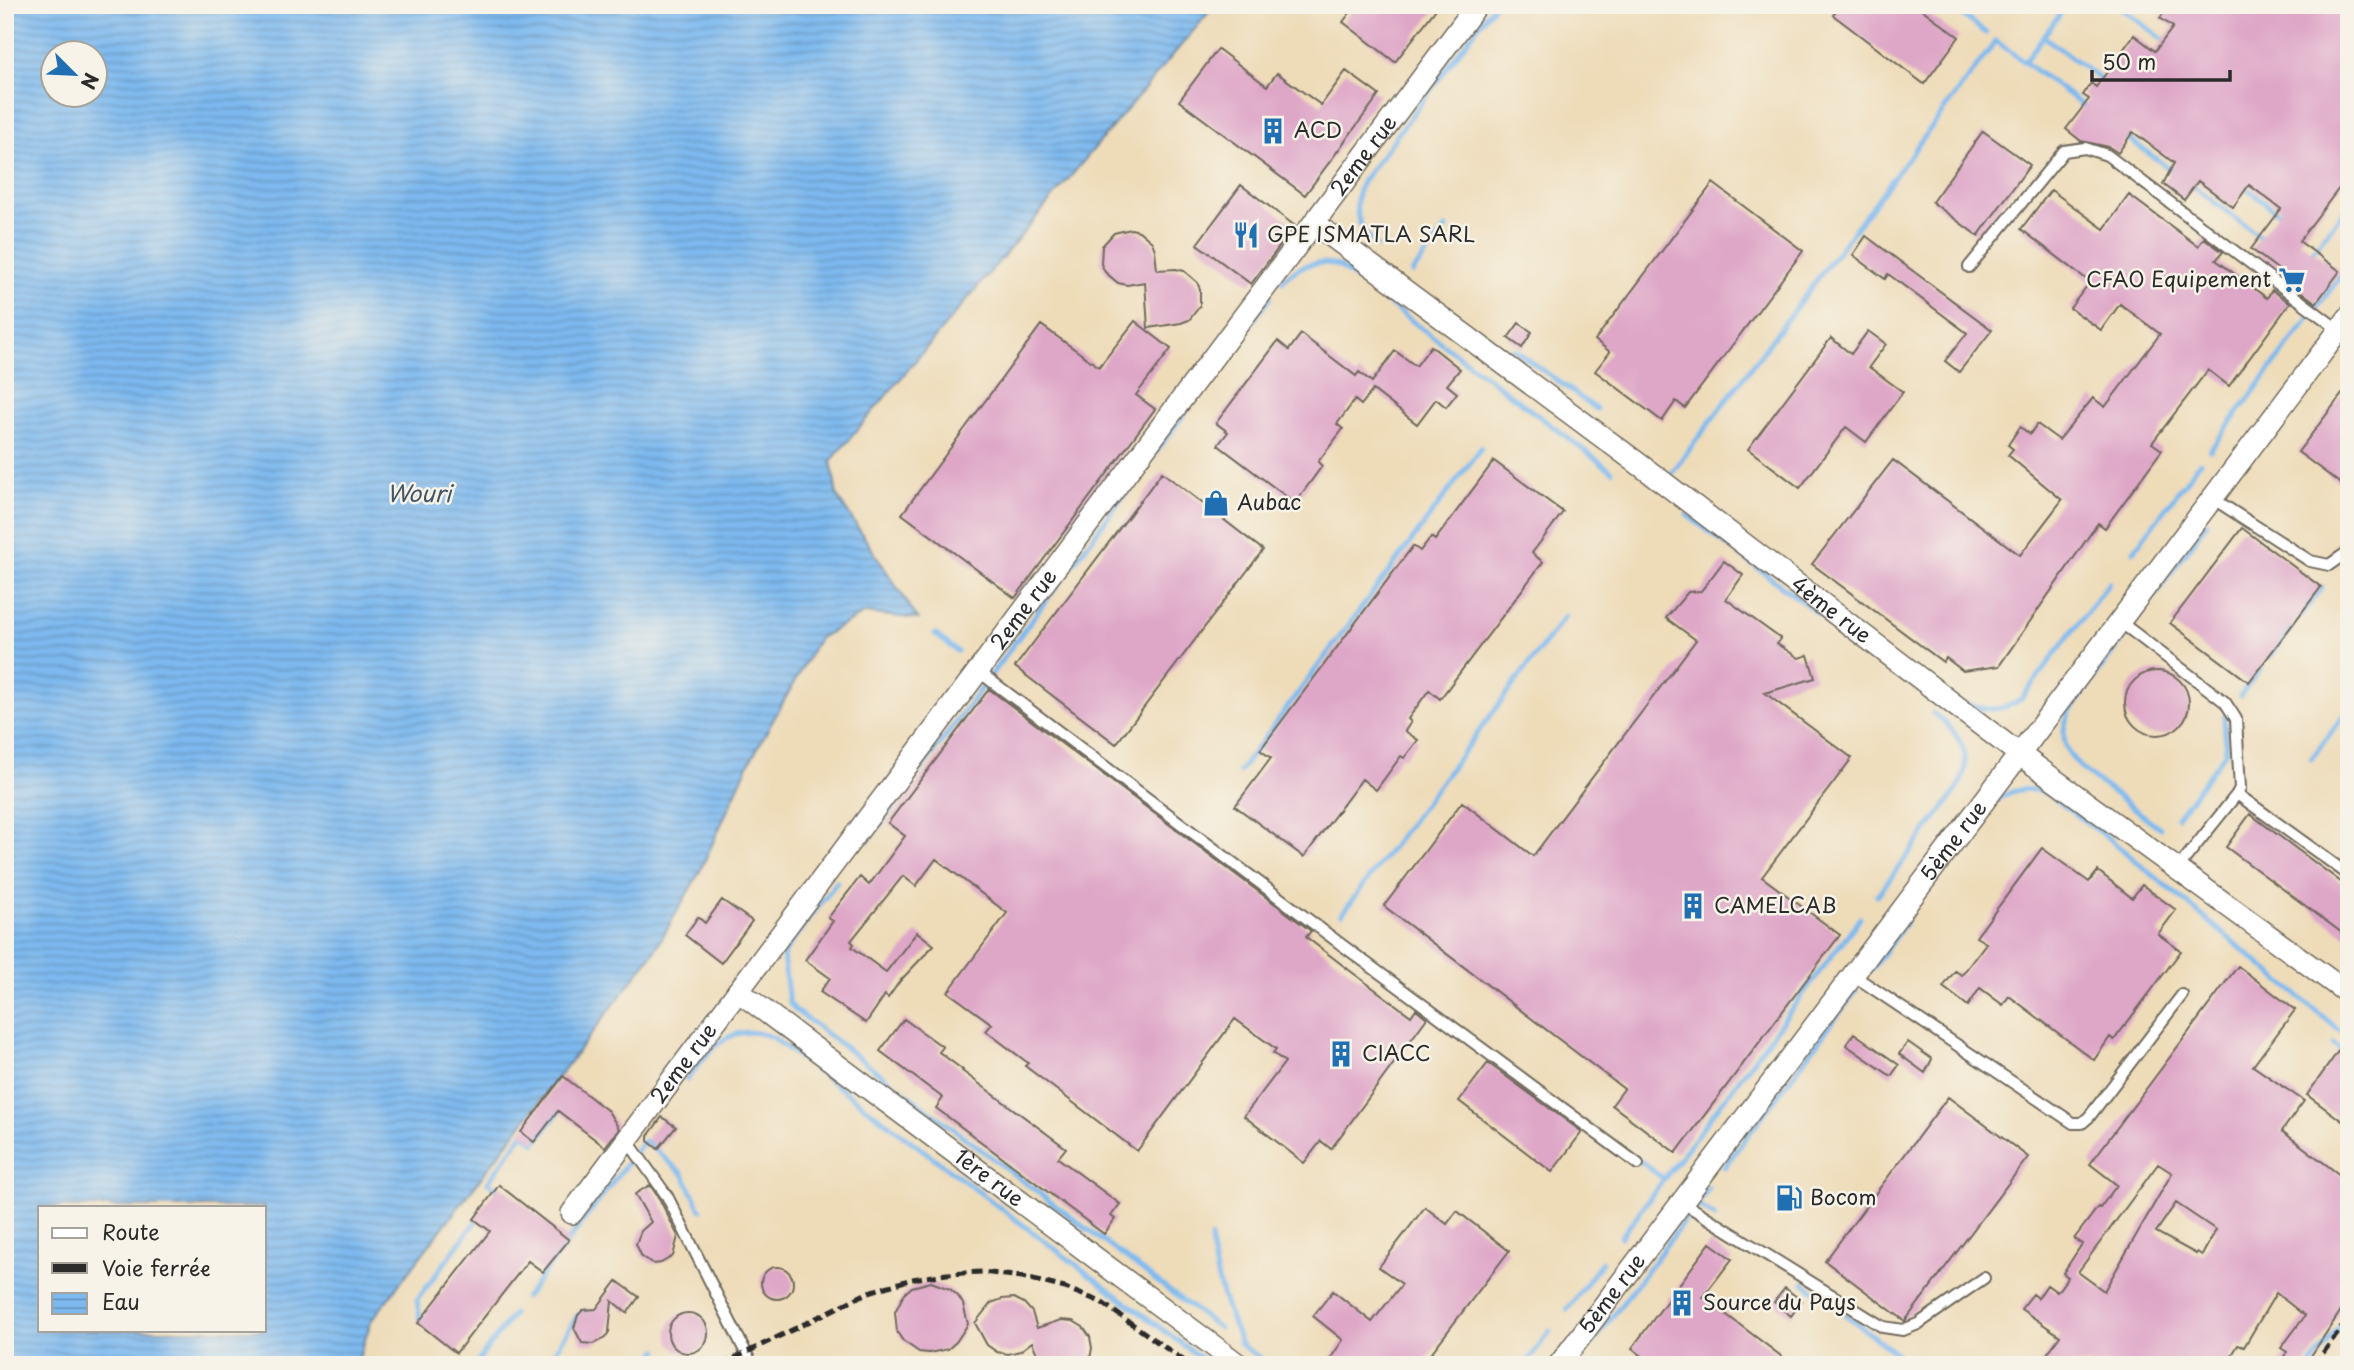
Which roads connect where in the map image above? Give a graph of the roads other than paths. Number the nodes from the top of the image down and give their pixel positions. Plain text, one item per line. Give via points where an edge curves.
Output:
1 (1477, 5) edge
2 (1314, 223) junction
3 (1969, 267) dead end
4 (2344, 323) edge
5 (2213, 498) junction
6 (2349, 551) edge
7 (2119, 621) junction
8 (978, 671) junction
9 (2019, 754) junction
10 (2237, 794) junction
11 (2177, 869) junction
12 (2349, 875) edge
13 (1853, 975) junction
14 (738, 991) junction
15 (2349, 994) edge
16 (2182, 995) dead end
17 (626, 1140) junction
18 (1638, 1164) dead end
19 (1682, 1202) junction
20 (572, 1213) dead end
21 (1984, 1278) dead end
22 (752, 1365) edge
23 (1239, 1365) edge
24 (1559, 1365) edge

1 - 2 street, 2eme rue
2 - 8 street, 2eme rue
2 - 9 street, 4ème rue via 1660,479
3 - 4 lane via 2064,150 2084,148 2107,155
4 - 5 street, 5ème rue
5 - 6 lane via 2310,561 2329,565
5 - 7 street, 5ème rue
7 - 9 street, 5ème rue
7 - 10 lane via 2232,711 2240,780
8 - 14 street, 2eme rue
8 - 18 lane
9 - 11 street, 4ème rue
9 - 13 street, 5ème rue
10 - 11 lane
10 - 12 lane
11 - 15 street, 4ème rue
13 - 16 lane via 2073,1123 2089,1117
13 - 19 street, 5ème rue
14 - 17 street, 2eme rue
14 - 23 street, 1ère rue
17 - 20 street, 2eme rue
17 - 22 lane via 667,1196
19 - 21 lane via 1883,1327 1903,1330 1918,1324
19 - 24 street, 5ème rue

